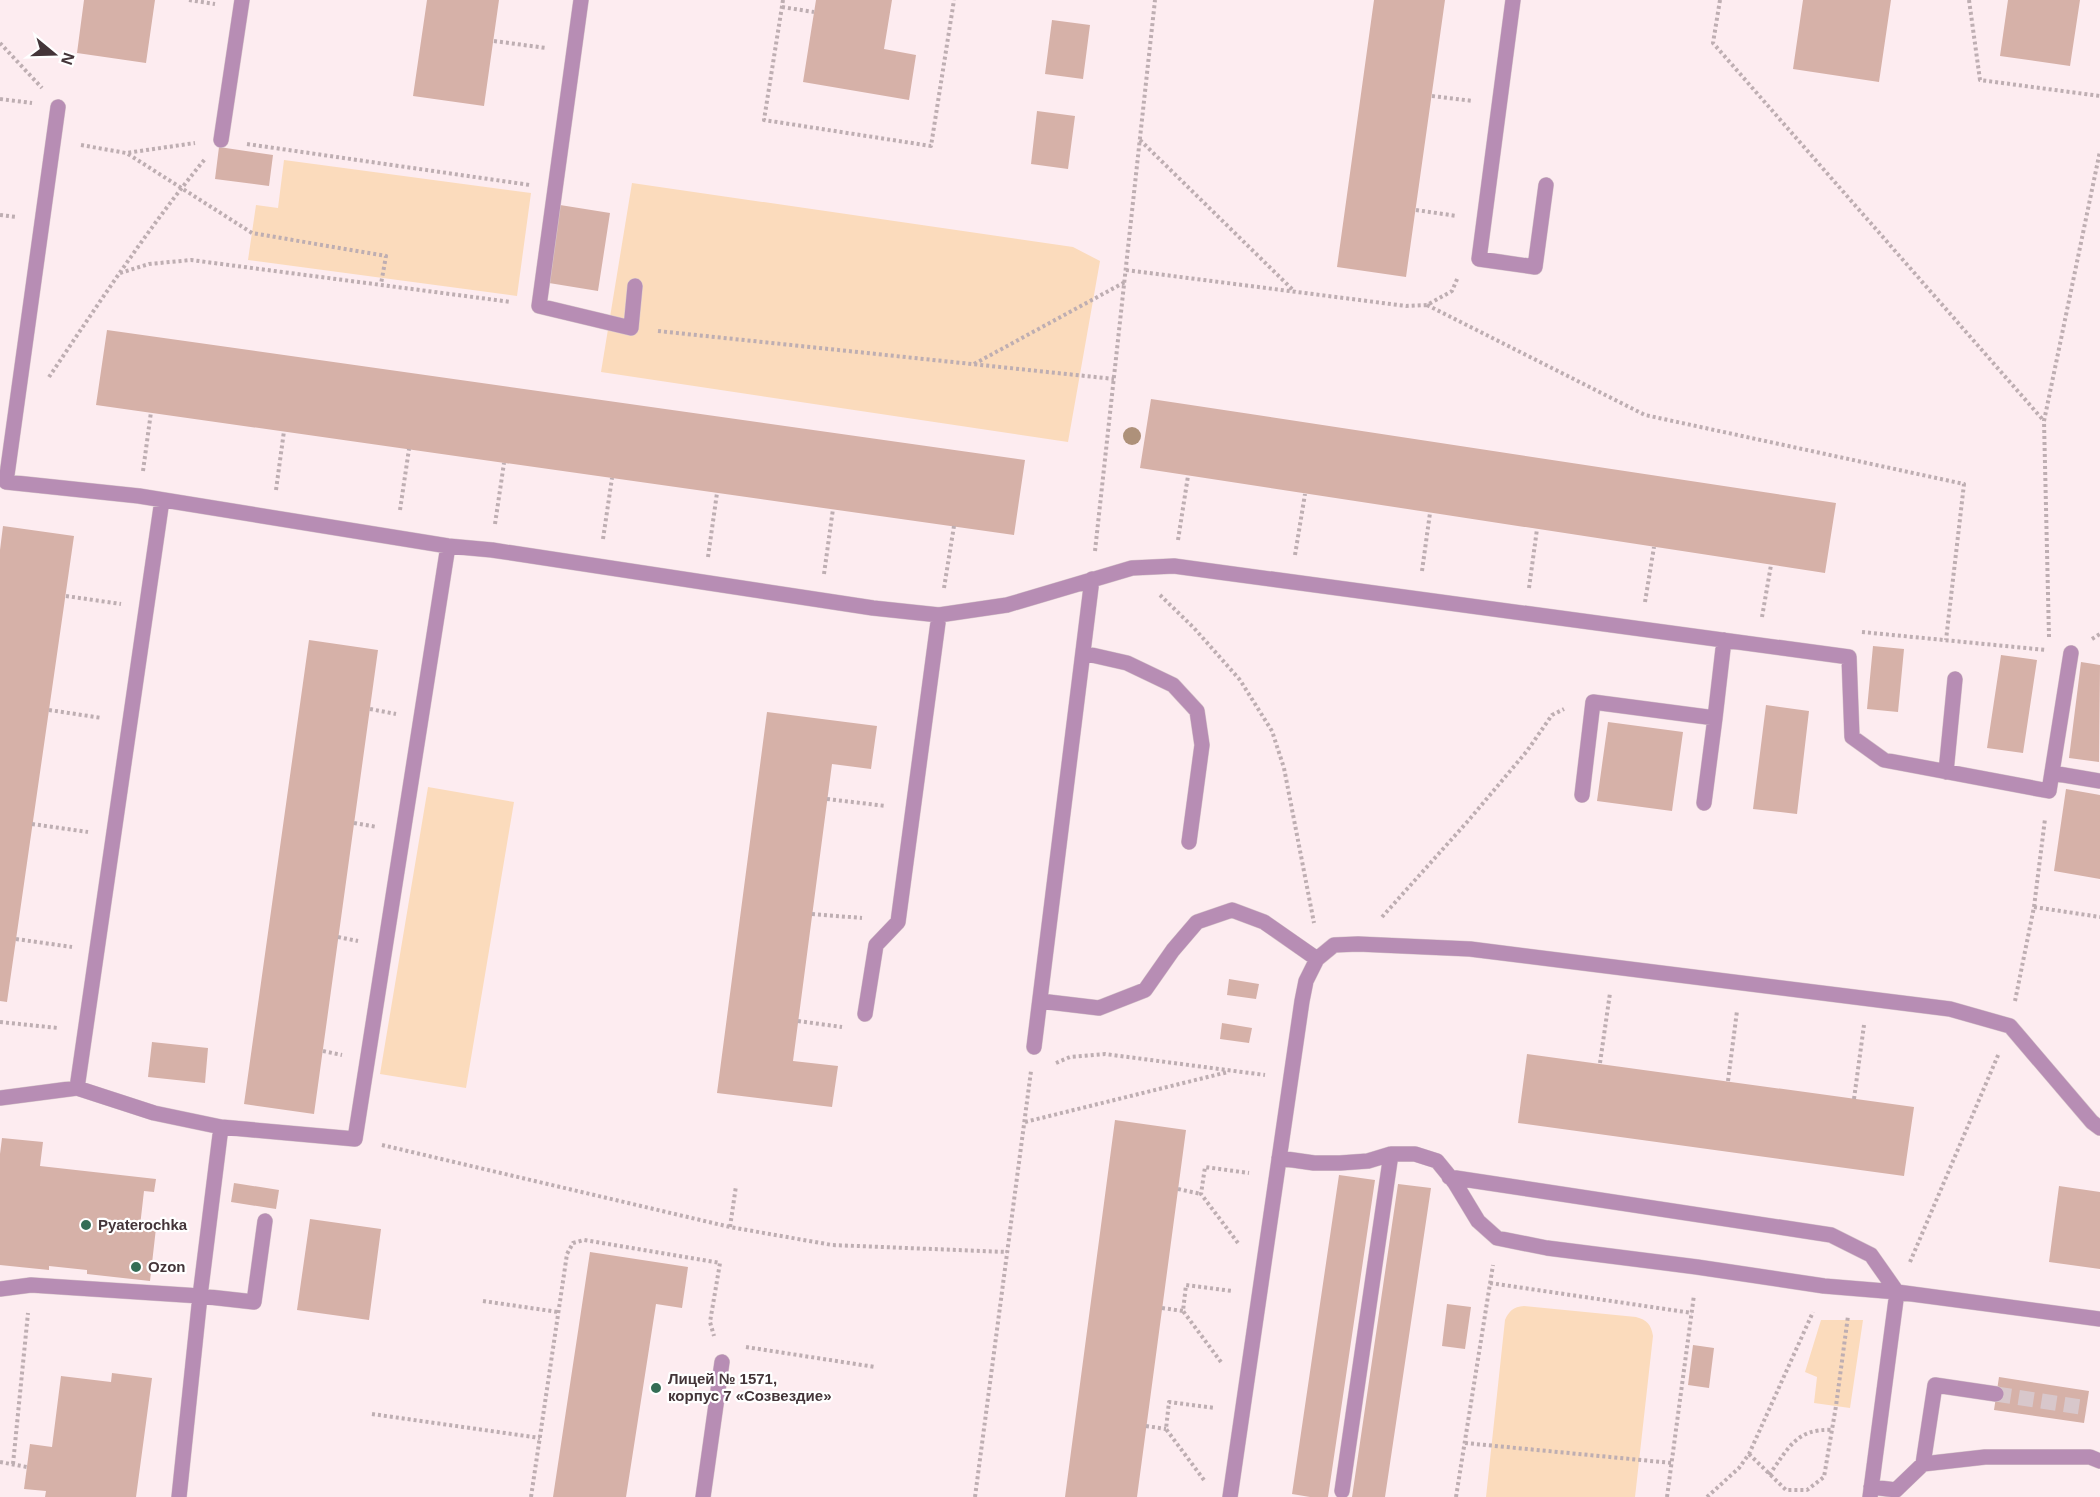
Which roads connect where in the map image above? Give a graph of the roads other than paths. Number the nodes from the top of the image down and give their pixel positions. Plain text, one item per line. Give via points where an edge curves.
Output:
1 (242, 0) edge
2 (581, 0) edge
3 (1514, 0) edge
4 (58, 106) road end
5 (221, 140) road end
6 (1546, 185) dead end
7 (635, 286) dead end
8 (162, 500) junction
9 (448, 546) junction
10 (1092, 579) junction
11 (939, 615) junction
12 (1725, 640) junction
13 (1083, 653) junction
14 (2072, 653) road end
15 (1955, 679) dead end
16 (1715, 717) junction
17 (1946, 772) junction
18 (2052, 773) junction
19 (2100, 781) edge
20 (1582, 795) dead end
21 (1704, 803) dead end
22 (1189, 842) dead end
23 (1317, 959) junction
24 (1040, 1001) junction
25 (865, 1014) road end
26 (1034, 1047) road end
27 (77, 1088) junction
28 (0, 1098) edge
29 (221, 1127) junction
30 (2100, 1128) edge
31 (1391, 1154) junction
32 (1279, 1158) junction
33 (1449, 1177) junction
34 (265, 1221) dead end
35 (0, 1289) edge
36 (1897, 1292) junction
37 (200, 1296) junction
38 (2100, 1319) edge
39 (722, 1362) road end
40 (1996, 1394) tunnel mouth
41 (2100, 1461) edge
42 (1923, 1464) junction
43 (1342, 1491) dead end
44 (1871, 1492) edge
45 (179, 1497) edge
46 (703, 1497) edge
47 (1230, 1497) edge

1 - 5 lane
2 - 7 lane via 539,306 631,328
3 - 6 lane via 1479,259 1535,267
4 - 8 lane via 6,482
8 - 9 lane
8 - 27 lane
9 - 11 lane
9 - 29 lane via 355,1139
10 - 11 lane via 1007,605
10 - 12 lane via 1132,568 1174,566
10 - 13 lane
11 - 25 lane via 898,922 876,945
12 - 16 lane
12 - 17 lane via 1849,657 1852,737 1884,760
13 - 22 lane via 1127,663 1173,685 1197,711 1202,745
13 - 24 lane
14 - 18 lane
15 - 17 lane
16 - 20 lane via 1593,702
16 - 21 lane
17 - 18 lane via 2049,791
18 - 19 lane
23 - 24 lane via 1264,922 1232,910 1197,922 1145,990 1100,1008
23 - 30 lane via 1334,945 1470,949 1950,1010 2010,1026
23 - 32 lane via 1302,1001
24 - 26 lane
27 - 28 lane
27 - 29 lane via 154,1113
29 - 37 lane
31 - 32 lane via 1340,1164
31 - 33 lane via 1414,1154 1437,1161
31 - 43 lane
32 - 47 lane
33 - 36 lane via 1831,1235 1871,1255
33 - 36 lane via 1478,1221 1497,1238 1824,1286
34 - 37 lane via 254,1302
35 - 37 lane via 31,1285
36 - 38 lane
36 - 44 lane
37 - 45 lane
39 - 46 lane
40 - 42 lane via 1935,1385
41 - 42 lane via 2090,1457 1985,1457
42 - 44 lane via 1896,1490

